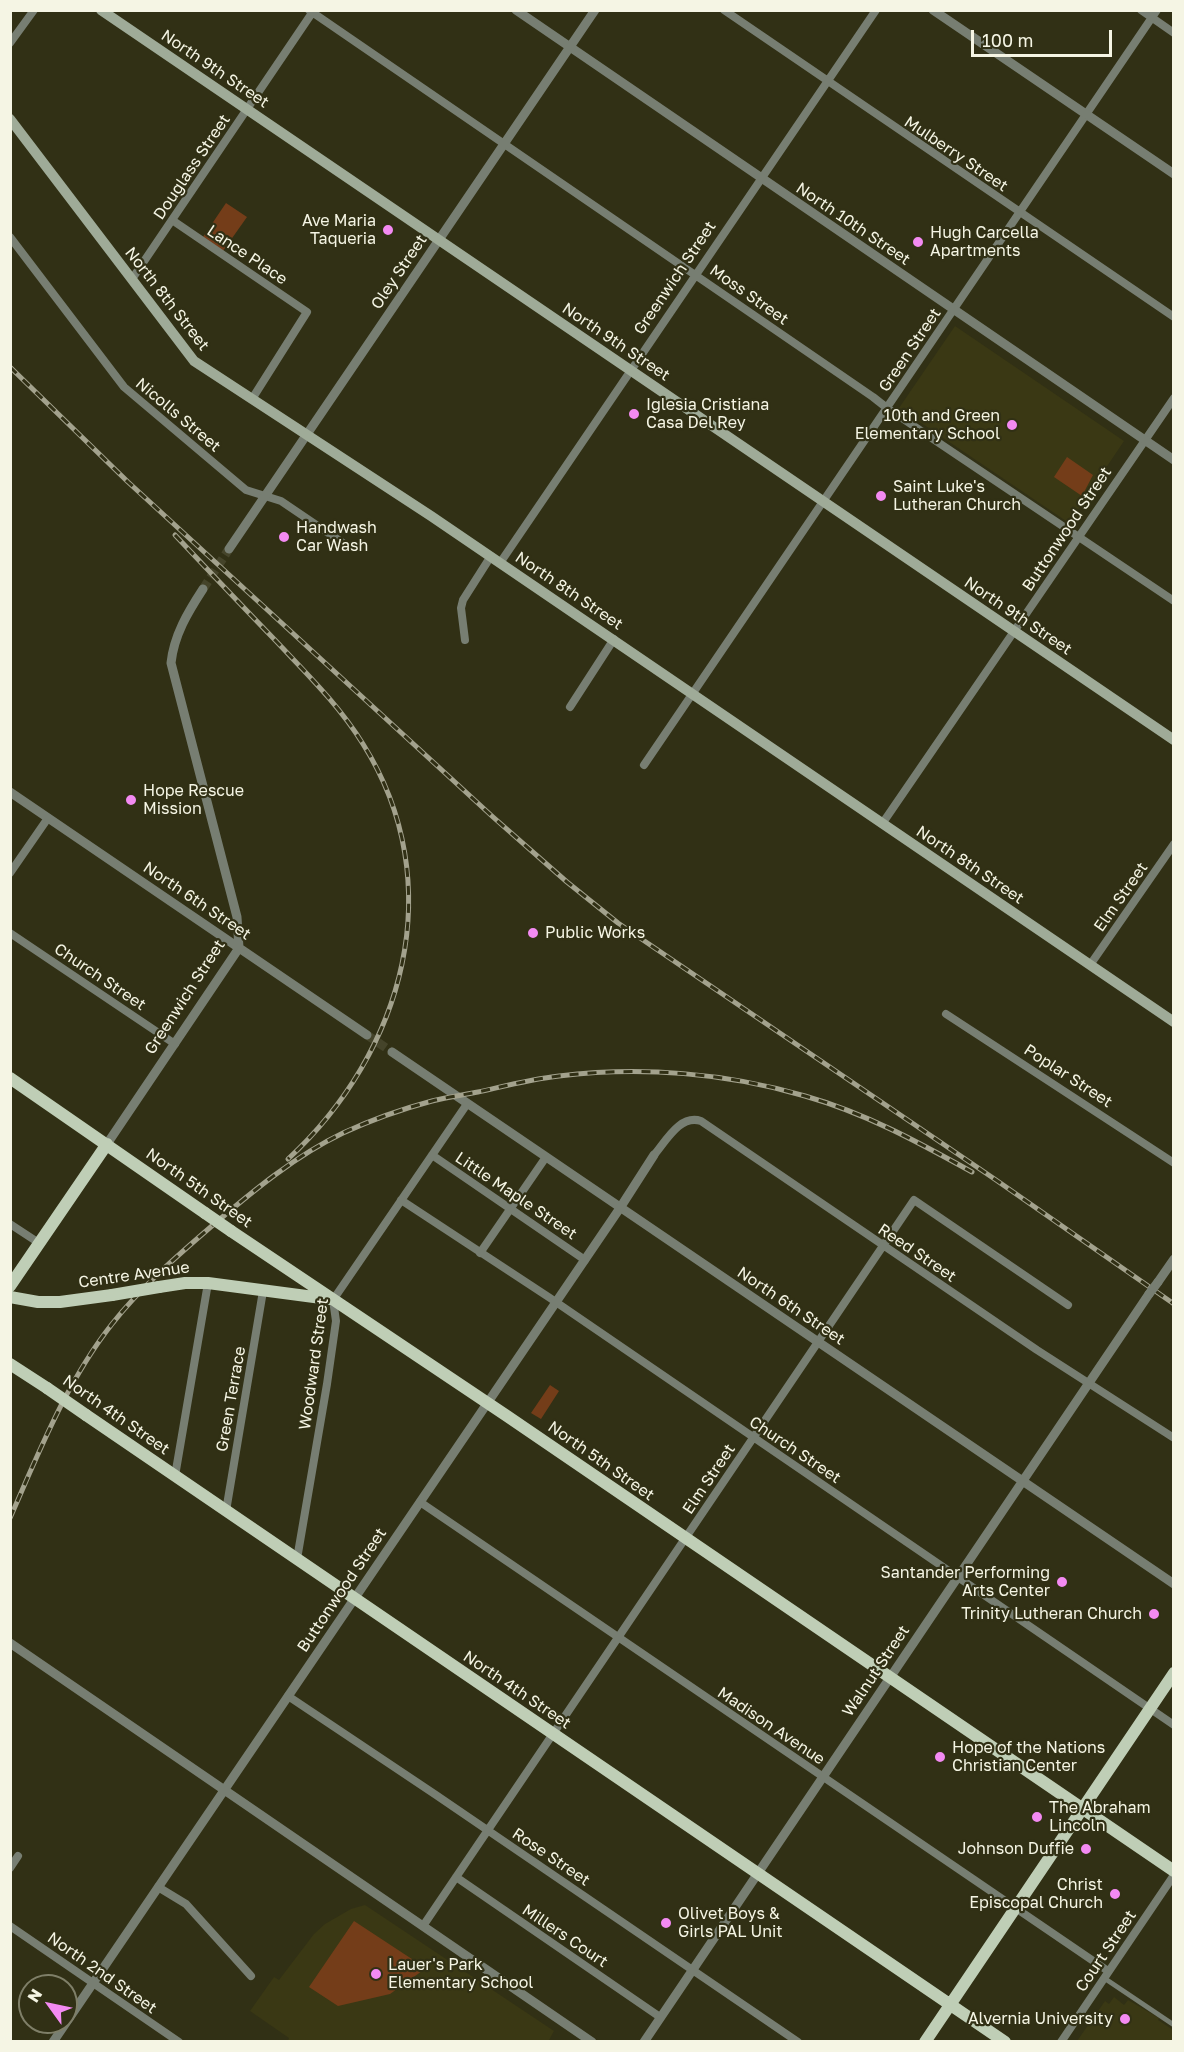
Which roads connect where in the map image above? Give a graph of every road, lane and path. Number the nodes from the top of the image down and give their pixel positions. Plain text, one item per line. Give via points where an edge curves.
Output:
1 (34, 10) edge
2 (101, 10) edge
3 (516, 10) edge
4 (595, 10) edge
5 (724, 10) edge
6 (876, 10) edge
7 (933, 10) edge
8 (1141, 10) edge
9 (1157, 10) edge
10 (312, 11) edge
11 (1152, 18) junction
12 (1173, 33) edge
13 (10, 43) edge
14 (570, 47) junction
15 (828, 82) junction
16 (248, 109) junction
17 (1086, 115) junction
18 (10, 119) edge
19 (505, 143) junction
20 (1173, 174) edge
21 (761, 180) junction
22 (1020, 213) junction
23 (172, 220) junction
24 (10, 237) edge
25 (439, 239) junction
26 (696, 275) junction
27 (132, 279) junction
28 (954, 310) junction
29 (1173, 317) edge
30 (631, 371) junction
31 (1173, 398) edge
32 (252, 399) junction
33 (887, 408) junction
34 (307, 435) junction
35 (1145, 440) junction
36 (1173, 460) edge
37 (265, 496) junction
38 (823, 502) junction
39 (1079, 538) junction
40 (343, 543) dead end
41 (229, 549) tunnel mouth
42 (491, 556) junction
43 (501, 563) junction
44 (203, 589) tunnel mouth
45 (1173, 601) edge
46 (1015, 632) junction
47 (614, 639) junction
48 (465, 640) dead end
49 (693, 693) junction
50 (570, 707) dead end
51 (1173, 740) edge
52 (644, 765) dead end
53 (10, 792) edge
54 (48, 818) junction
55 (882, 824) junction
56 (1173, 844) edge
57 (10, 873) edge
58 (10, 933) edge
59 (239, 948) junction
60 (1090, 965) junction
61 (946, 1014) dead end
62 (1173, 1022) edge
63 (367, 1035) tunnel mouth
64 (175, 1044) junction
65 (392, 1052) tunnel mouth
66 (10, 1078) edge
67 (467, 1104) junction
68 (107, 1144) junction
69 (432, 1155) junction
70 (654, 1155) joint
71 (546, 1157) junction
72 (1173, 1163) edge
73 (401, 1200) junction
74 (620, 1208) junction
75 (511, 1209) junction
76 (10, 1224) edge
77 (39, 1243) junction
78 (883, 1246) junction
79 (480, 1253) junction
80 (1173, 1259) edge
81 (585, 1260) junction
82 (208, 1283) junction
83 (10, 1286) edge
84 (263, 1291) junction
85 (10, 1297) edge
86 (333, 1300) junction
87 (555, 1303) junction
88 (1068, 1305) dead end
89 (818, 1342) junction
90 (10, 1364) edge
91 (1088, 1384) junction
92 (487, 1403) junction
93 (753, 1438) junction
94 (1173, 1438) edge
95 (175, 1476) junction
96 (1022, 1481) junction
97 (420, 1502) junction
98 (226, 1511) junction
99 (685, 1539) junction
100 (297, 1559) junction
101 (957, 1578) junction
102 (1173, 1584) edge
103 (355, 1598) junction
104 (618, 1638) junction
105 (10, 1643) edge
106 (1173, 1673) edge
107 (890, 1677) junction
108 (288, 1696) junction
109 (1149, 1708) junction
110 (1173, 1725) edge
111 (552, 1734) junction
112 (822, 1777) junction
113 (224, 1790) junction
114 (1082, 1808) junction
115 (487, 1830) junction
116 (18, 1856) dead end
117 (10, 1868) edge
118 (756, 1873) junction
119 (1173, 1873) edge
120 (456, 1877) junction
121 (158, 1887) junction
122 (1014, 1908) junction
123 (10, 1926) edge
124 (423, 1926) junction
125 (692, 1970) junction
126 (1106, 1975) junction
127 (251, 1976) dead end
128 (93, 1983) junction
129 (950, 2004) junction
130 (660, 2017) junction
131 (1173, 2025) edge
132 (53, 2042) edge
133 (178, 2042) edge
134 (592, 2042) edge
135 (644, 2042) edge
136 (798, 2042) edge
137 (925, 2042) edge
138 (1005, 2042) edge
139 (1061, 2042) edge

1 - 13 street
2 - 16 main road, North 9th Street
3 - 14 street, North 10th Street
4 - 14 street, Oley Street
5 - 15 street, Mulberry Street
6 - 15 street, Greenwich Street
7 - 17 street
8 - 11 street
9 - 11 street, Green Street
10 - 16 street, Douglass Street
10 - 19 street, Moss Street
11 - 12 street
11 - 17 street, Green Street
14 - 19 street, Oley Street
14 - 21 street, North 10th Street
15 - 21 street, Greenwich Street
15 - 22 street, Mulberry Street
16 - 23 street, Douglass Street
16 - 25 main road, North 9th Street
17 - 20 street
17 - 22 street, Green Street
18 - 27 main road, North 8th Street
19 - 25 street, Oley Street
19 - 26 street, Moss Street
21 - 26 street, Greenwich Street
21 - 28 street, North 10th Street
22 - 28 street, Green Street
22 - 29 street, Mulberry Street
23 - 27 street, Douglass Street
23 - 32 street, Lance Place via 307,312
24 - 37 street, Nicolls Street via 124,387 246,490
25 - 30 main road, North 9th Street
25 - 34 street, Oley Street
26 - 30 street, Greenwich Street
26 - 33 street, Moss Street
27 - 32 main road, North 8th Street via 194,361
28 - 33 street, Green Street
28 - 35 street, North 10th Street
30 - 38 main road, North 9th Street
30 - 43 street, Greenwich Street
31 - 35 street, Buttonwood Street
32 - 34 main road, North 8th Street
33 - 38 street, Green Street
33 - 39 street, Moss Street
34 - 37 street, Oley Street
34 - 42 main road, North 8th Street
35 - 36 street, North 10th Street
35 - 39 street, Buttonwood Street
37 - 40 street, Nicolls Street via 281,501
37 - 41 street, Oley Street
38 - 46 main road, North 9th Street
38 - 49 street, Green Street
39 - 45 street, Moss Street
39 - 46 street, Buttonwood Street
42 - 43 main road, North 8th Street
42 - 48 street via 463,600
43 - 47 main road, North 8th Street
44 - 59 street, Greenwich Street via 181,626 171,663 237,917
46 - 51 main road, North 9th Street
46 - 55 street, Buttonwood Street
47 - 49 main road, North 8th Street
47 - 50 street
49 - 52 street, Green Street
49 - 55 main road, North 8th Street
53 - 54 street, North 6th Street
54 - 57 street
54 - 59 street, North 6th Street
55 - 60 main road, North 8th Street
56 - 60 street, Elm Street
58 - 64 street, Church Street
59 - 63 street, North 6th Street
59 - 64 street, Greenwich Street
60 - 62 main road, North 8th Street
61 - 72 street, Poplar Street
64 - 68 street, Greenwich Street
65 - 67 street, North 6th Street
66 - 68 main road, North 5th Street
67 - 69 street, Woodward Street
67 - 71 street, North 6th Street
68 - 77 main road, Greenwich Street
68 - 86 main road, North 5th Street, bridge
69 - 73 street, Woodward Street
69 - 75 street, Little Maple Street
70 - 74 street, Buttonwood Street
70 - 78 street, Reed Street via 683,1122 701,1121
71 - 74 street, North 6th Street
71 - 75 street
73 - 79 street, Church Street
73 - 86 street, Woodward Street
74 - 81 street, Buttonwood Street
74 - 89 street, North 6th Street
75 - 79 street
75 - 81 street, Little Maple Street
76 - 77 street
77 - 83 main road, Greenwich Street
78 - 88 street, Elm Street via 914,1200
78 - 89 street, Elm Street
78 - 91 street, Reed Street
79 - 87 street, Church Street
80 - 91 street, Walnut Street, bridge
81 - 87 street, Buttonwood Street
82 - 84 main road, Centre Avenue
82 - 85 main road, Centre Avenue, bridge via 60,1302
82 - 95 street
84 - 86 main road, Centre Avenue
84 - 98 street, Green Terrace
86 - 92 main road, North 5th Street
86 - 100 street, Woodward Street via 336,1321
87 - 92 street, Buttonwood Street
87 - 93 street, Church Street
89 - 93 street, Elm Street
89 - 96 street, North 6th Street
90 - 95 main road, North 4th Street, bridge
91 - 94 street, Reed Street
91 - 96 street, Walnut Street
92 - 97 street, Buttonwood Street
92 - 99 main road, North 5th Street
93 - 99 street, Elm Street
93 - 101 street, Church Street
95 - 98 main road, North 4th Street
96 - 101 street, Walnut Street
96 - 102 street, North 6th Street
97 - 103 street, Buttonwood Street
97 - 104 street, Madison Avenue
98 - 100 main road, North 4th Street
99 - 104 street, Elm Street
99 - 107 main road, North 5th Street
100 - 103 main road, North 4th Street
101 - 107 street, Walnut Street
101 - 109 street, Church Street
103 - 108 street, Buttonwood Street
103 - 111 main road, North 4th Street
104 - 111 street, Elm Street
104 - 112 street, Madison Avenue
105 - 113 street
106 - 109 main road
107 - 112 street, Walnut Street
107 - 114 main road, North 5th Street
108 - 113 street, Buttonwood Street
108 - 115 street, Rose Street
109 - 110 street, Church Street
109 - 114 main road
111 - 115 street, Elm Street
111 - 118 main road, North 4th Street
112 - 118 street, Walnut Street
112 - 122 street, Madison Avenue
113 - 121 street, Buttonwood Street
113 - 124 street
114 - 119 main road, North 5th Street
114 - 122 main road
115 - 120 street, Elm Street
115 - 125 street, Rose Street
116 - 117 street
118 - 125 street, Walnut Street
118 - 129 main road, North 4th Street
119 - 126 street, Court Street
120 - 124 street, Elm Street
120 - 130 street, Millers Court
121 - 127 street via 186,1904
121 - 128 street, Buttonwood Street
122 - 126 street, Madison Avenue
122 - 129 main road
123 - 128 street, North 2nd Street
124 - 134 street
125 - 130 street, Walnut Street
125 - 136 street, Rose Street
126 - 131 street
126 - 139 street, Court Street
128 - 132 street, Buttonwood Street
128 - 133 street, North 2nd Street
129 - 137 main road
129 - 138 main road, North 4th Street
130 - 135 street, Walnut Street

